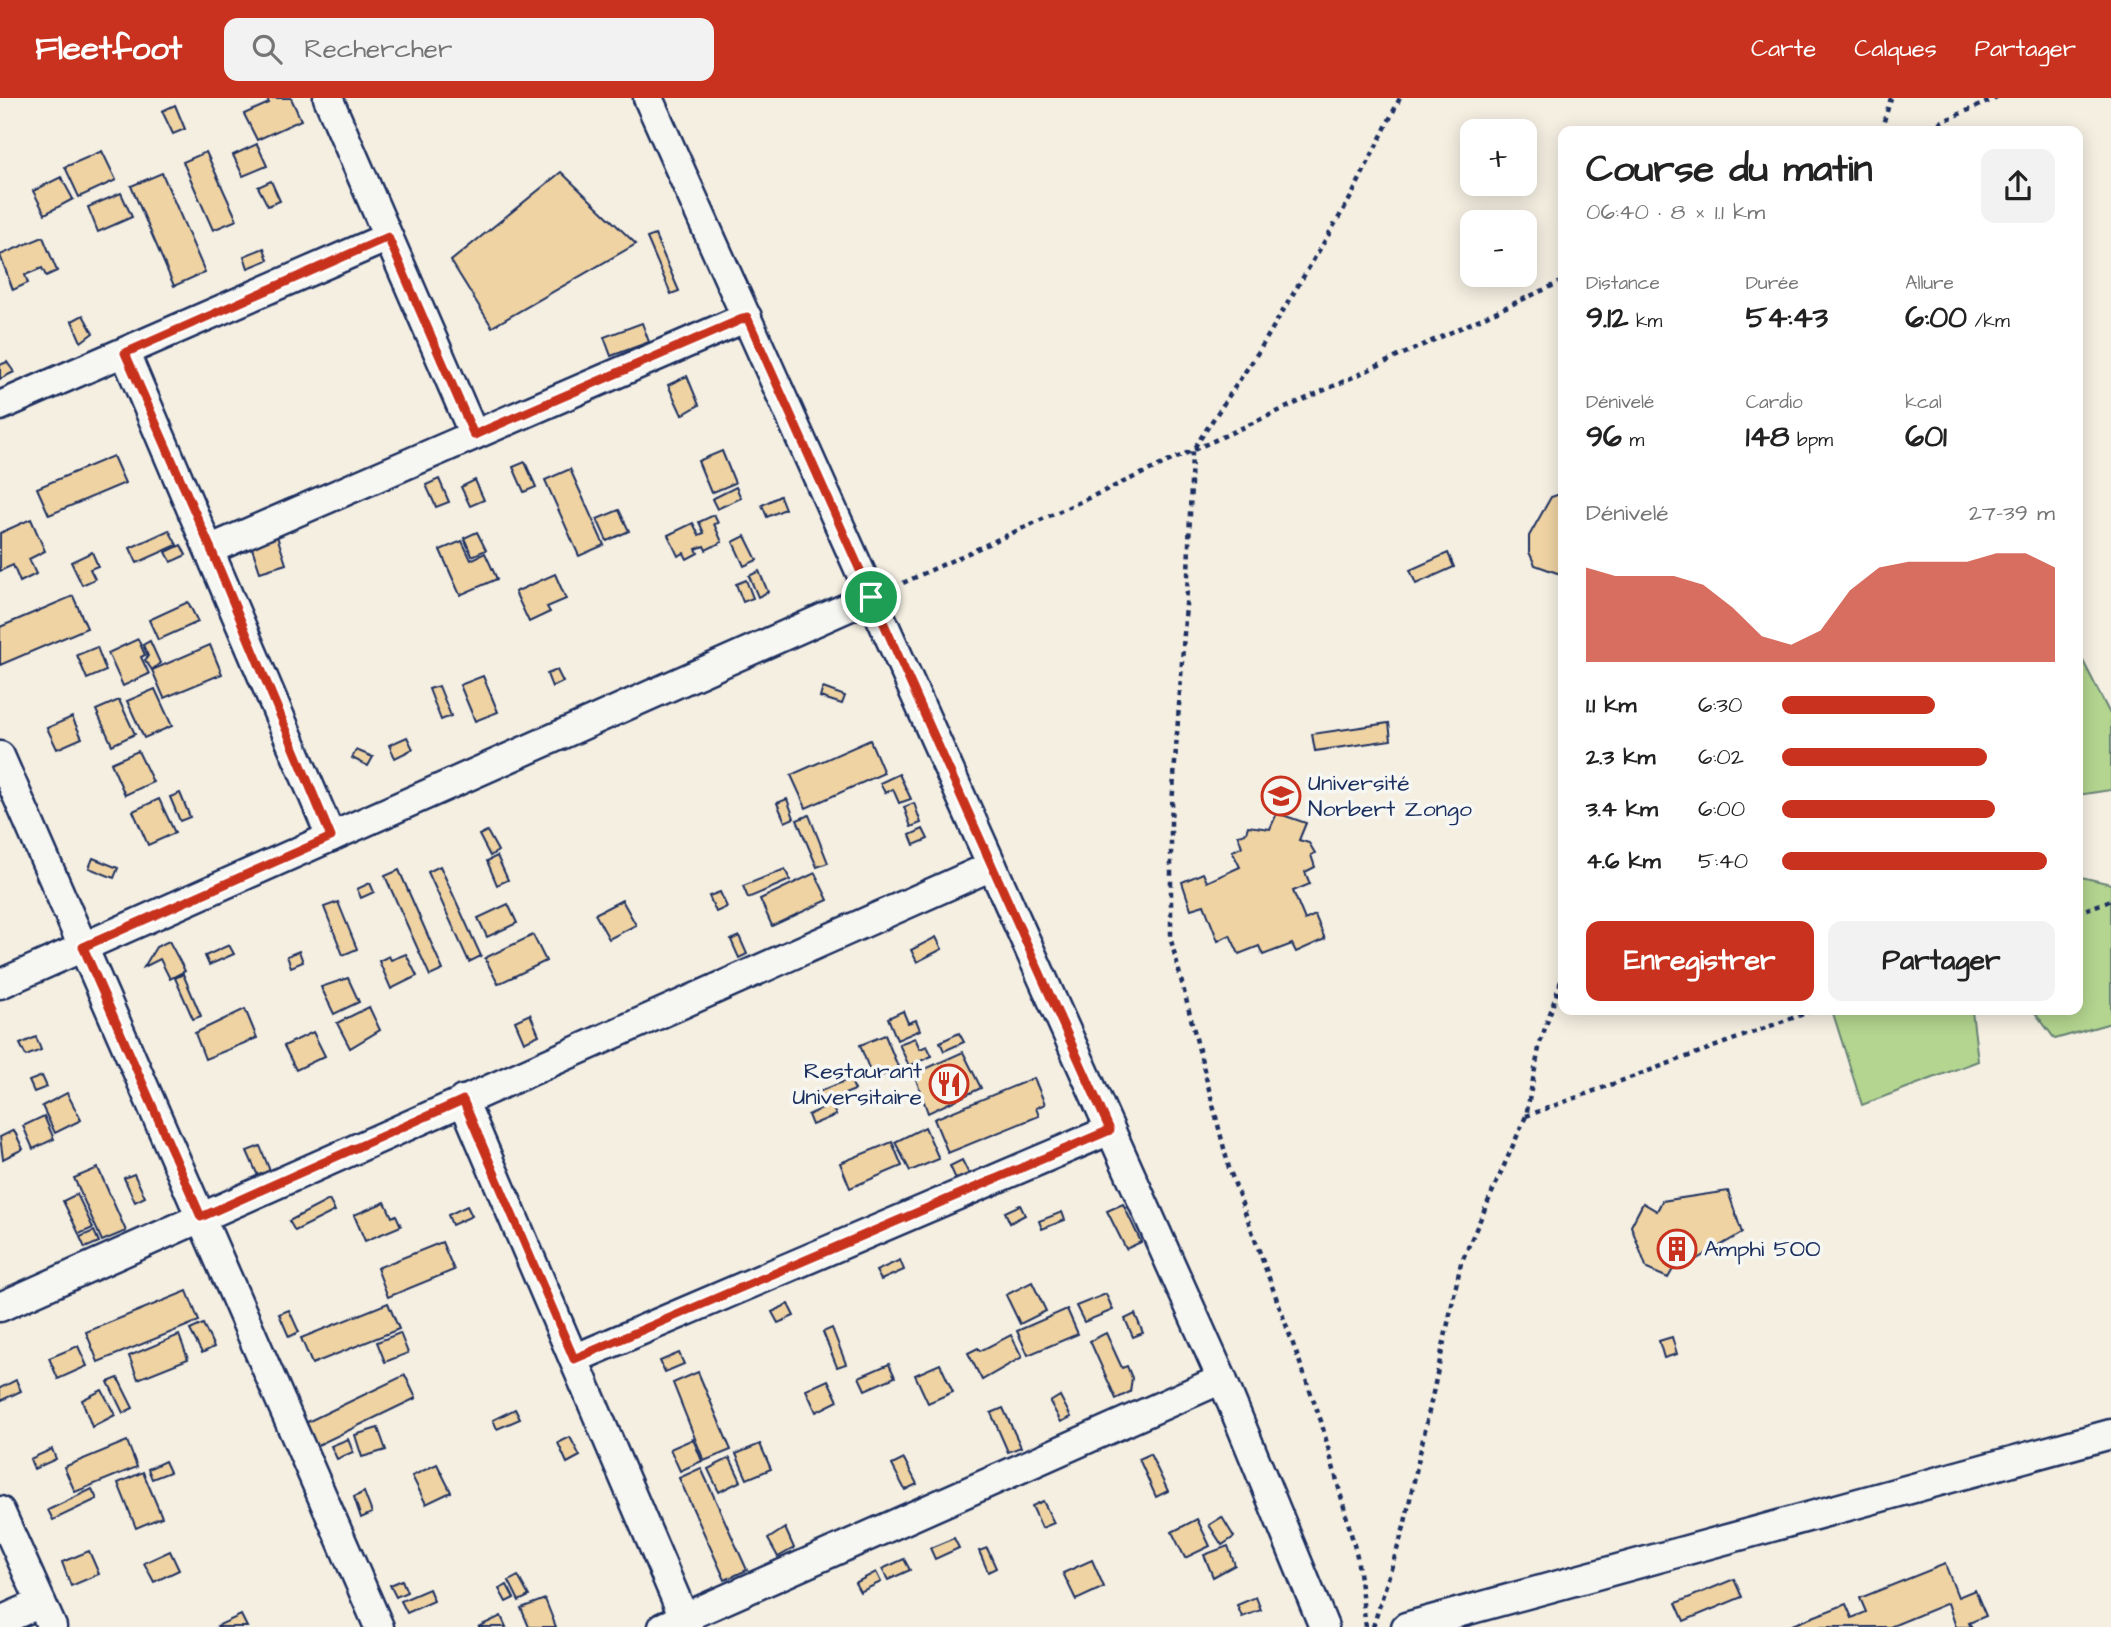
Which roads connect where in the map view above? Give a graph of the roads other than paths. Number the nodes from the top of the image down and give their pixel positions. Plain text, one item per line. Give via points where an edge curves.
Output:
1 (328, 98) edge
2 (648, 98) edge
3 (388, 237) junction
4 (747, 317) junction
5 (125, 353) junction
6 (0, 406) edge
7 (474, 435) junction
8 (211, 549) junction
9 (871, 597) junction
10 (0, 756) edge
11 (331, 837) junction
12 (992, 866) junction
13 (83, 947) junction
14 (0, 984) edge
15 (463, 1100) junction
16 (1110, 1130) junction
17 (201, 1217) junction
18 (0, 1307) edge
19 (574, 1359) junction
20 (1222, 1379) junction
21 (2111, 1434) edge
22 (0, 1511) edge
23 (46, 1615) edge
24 (1499, 1615) edge
25 (0, 1621) edge
26 (679, 1624) edge
27 (379, 1627) edge
28 (1324, 1627) edge
29 (1406, 1627) edge

1 - 3 street
2 - 4 street
3 - 5 street
3 - 7 street
4 - 7 street
4 - 9 street
5 - 6 street
5 - 8 street
7 - 8 street
8 - 11 street
9 - 11 street
9 - 12 street
10 - 13 street
11 - 13 street
12 - 15 street
12 - 16 street
13 - 14 street
13 - 17 street
15 - 17 street
15 - 19 street
16 - 19 street
16 - 20 street
17 - 18 street
17 - 27 street
19 - 26 street
20 - 26 street
20 - 28 street
21 - 24 street
22 - 23 street
23 - 25 street
24 - 29 street

